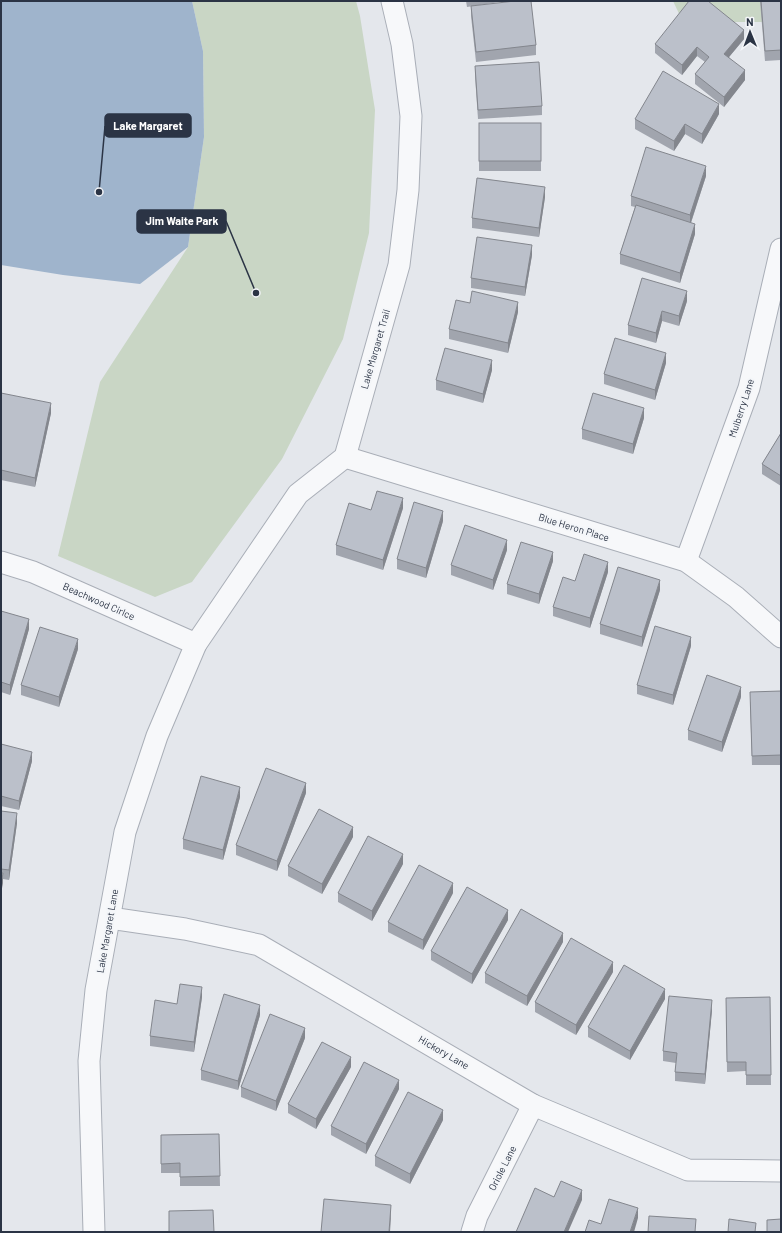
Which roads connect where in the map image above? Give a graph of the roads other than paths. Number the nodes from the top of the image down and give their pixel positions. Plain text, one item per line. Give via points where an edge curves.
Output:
1 (392, 1) edge
2 (781, 249) edge
3 (345, 456) junction
4 (686, 561) junction
5 (1, 562) edge
6 (781, 637) edge
7 (196, 644) junction
8 (110, 918) junction
9 (534, 1104) junction
10 (781, 1171) edge
11 (94, 1232) edge
12 (472, 1232) edge

1 - 3 street, Lake Margaret Trail via 402,44 411,116 408,190 399,265
2 - 4 street, Mulberry Lane via 749,388
3 - 4 street, Blue Heron Place
3 - 7 street via 298,494
4 - 6 street, Blue Heron Place via 736,597
5 - 7 street, Beachwood Cirlce via 33,572
7 - 8 street, Lake Margaret Lane via 157,736 125,832
8 - 9 street, Hickory Lane via 185,929 259,945
8 - 11 street, Lake Margaret Lane via 96,990 90,1061
9 - 10 street, Hickory Lane via 688,1170
9 - 12 street, Oriole Lane via 477,1216

